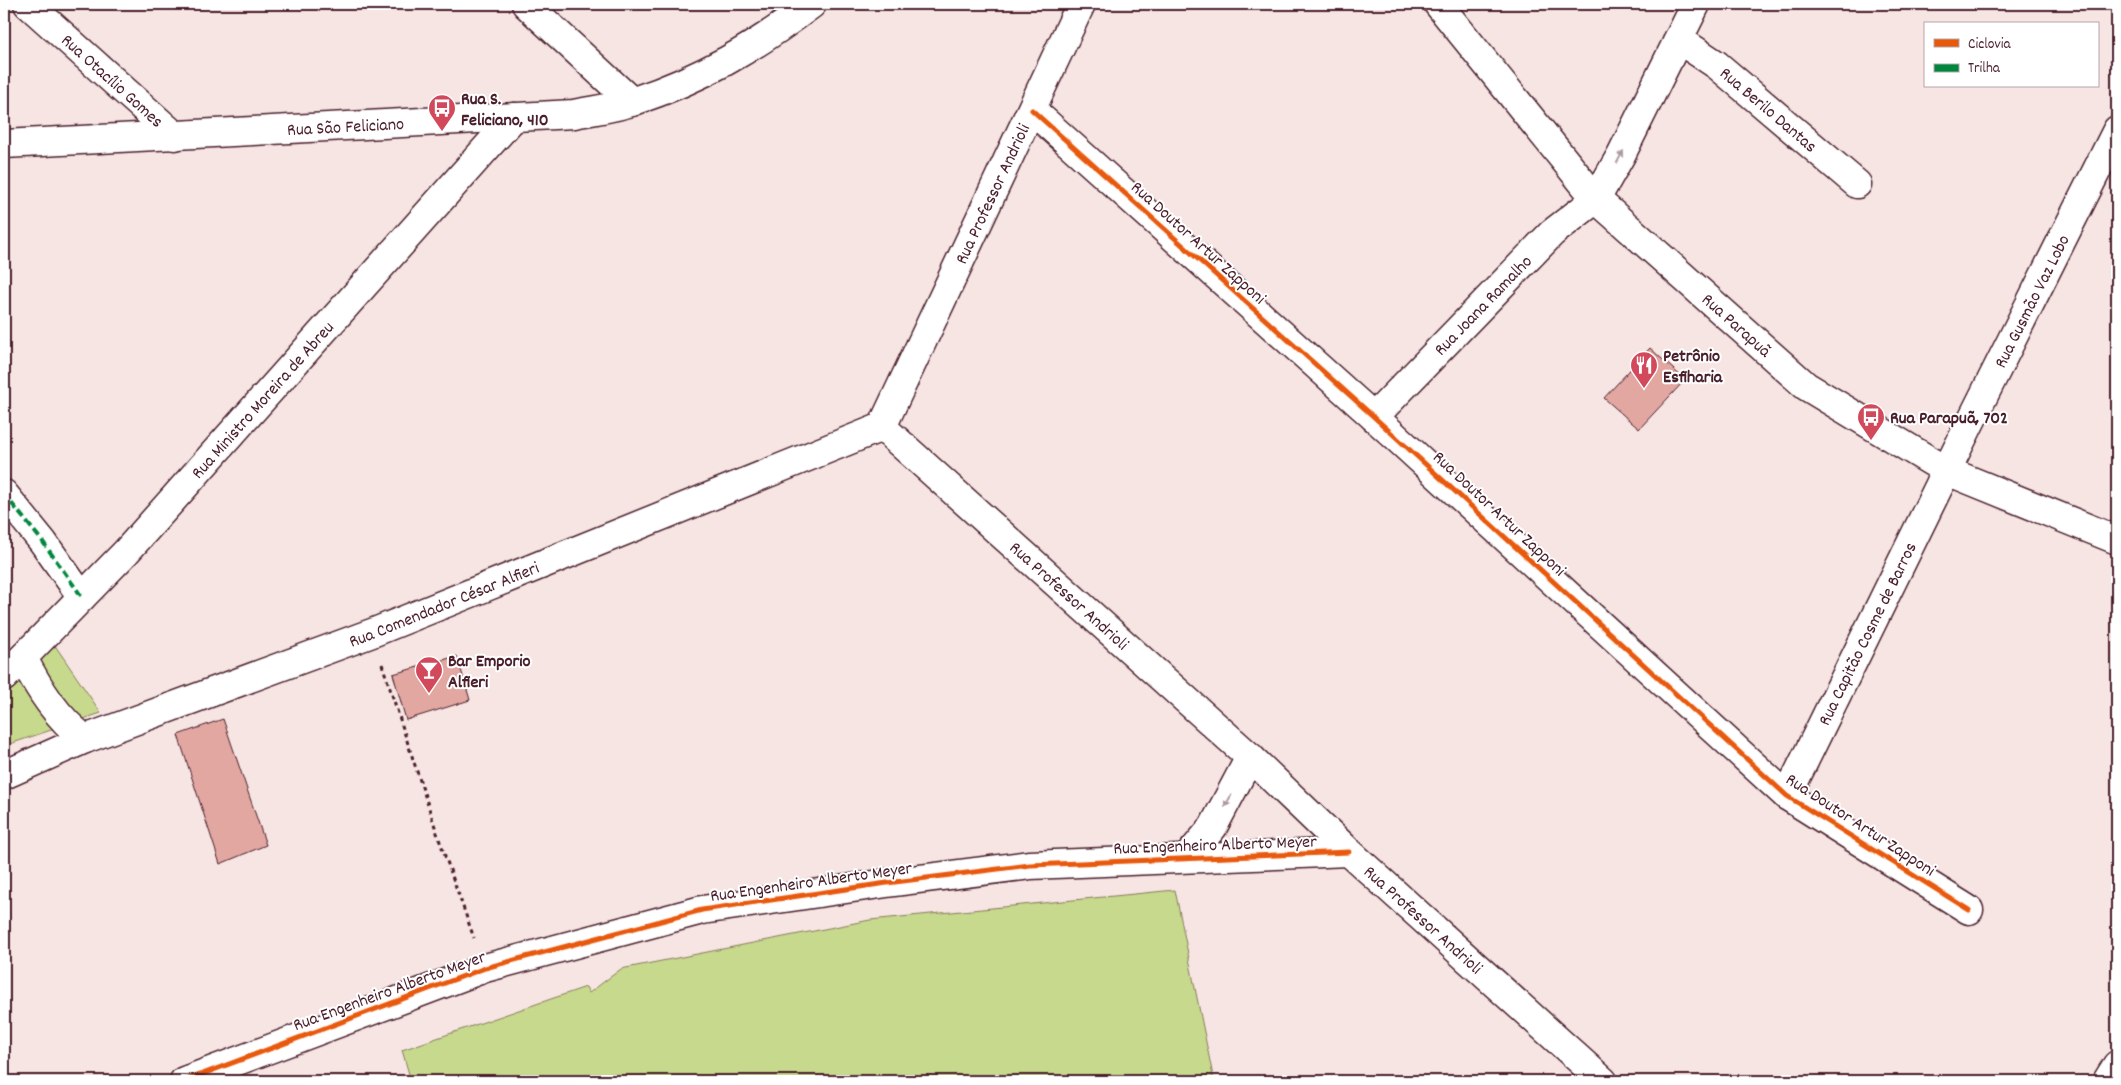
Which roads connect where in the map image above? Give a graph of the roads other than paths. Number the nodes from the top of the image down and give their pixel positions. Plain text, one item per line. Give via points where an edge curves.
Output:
1 (28, 4) edge
2 (526, 4) edge
3 (812, 4) edge
4 (1081, 4) edge
5 (1438, 4) edge
6 (1696, 4) edge
7 (1678, 39) junction
8 (632, 102) junction
9 (1032, 110) junction
10 (514, 117) junction
11 (2117, 130) edge
12 (175, 136) junction
13 (9, 150) edge
14 (1857, 184) dead end
15 (1596, 199) junction
16 (1374, 416) junction
17 (882, 427) junction
18 (1947, 471) junction
19 (4, 494) edge
20 (2117, 540) edge
21 (82, 597) junction
22 (24, 658) junction
23 (4, 677) edge
24 (85, 739) junction
25 (1250, 757) junction
26 (4, 775) edge
27 (1787, 796) junction
28 (1350, 852) junction
29 (1187, 858) junction
30 (1969, 910) dead end
31 (2117, 1065) edge
32 (184, 1081) edge
33 (1603, 1081) edge
34 (2107, 1081) edge

1 - 12 street, Rua Otacílio Gomes
2 - 8 street
3 - 8 street, Rua São Feliciano via 707,73
4 - 9 street, Rua Professor Andrioli
5 - 15 street, Rua Parapuã
6 - 7 street
7 - 14 street, Rua Berilo Dantas via 1718,65
15 -> 7 street
8 - 10 street, Rua São Feliciano via 574,114
9 - 16 street, Rua Doutor Artur Zapponi
9 - 17 street, Rua Professor Andrioli
10 - 12 street, Rua São Feliciano
10 - 21 street, Rua Ministro Moreira de Abreu via 126,552
11 - 18 street, Rua Gusmão Vaz Lobo
12 - 13 street, Rua São Feliciano
15 - 16 street, Rua Joana Ramalho via 1552,233
15 - 18 street, Rua Parapuã via 1806,386
16 - 27 street, Rua Doutor Artur Zapponi
17 - 24 street, Rua Comendador César Alfieri via 372,632
17 - 25 street, Rua Professor Andrioli
18 - 20 street, Rua Parapuã
18 - 27 street, Rua Capitão Cosme de Barros
19 - 21 street
21 - 22 street, Rua Ministro Moreira de Abreu
22 - 23 street, Rua Ministro Moreira de Abreu
22 - 24 street via 54,710
24 - 26 street, Rua Comendador César Alfieri
25 - 28 street, Rua Professor Andrioli
25 -> 29 street, Rua Engenheiro Alberto Meyer via 1213,827
27 - 30 street, Rua Doutor Artur Zapponi
28 - 29 street, Rua Engenheiro Alberto Meyer
28 - 33 street, Rua Professor Andrioli
29 - 32 street, Rua Engenheiro Alberto Meyer via 1030,865 702,910 485,968
31 - 34 street

